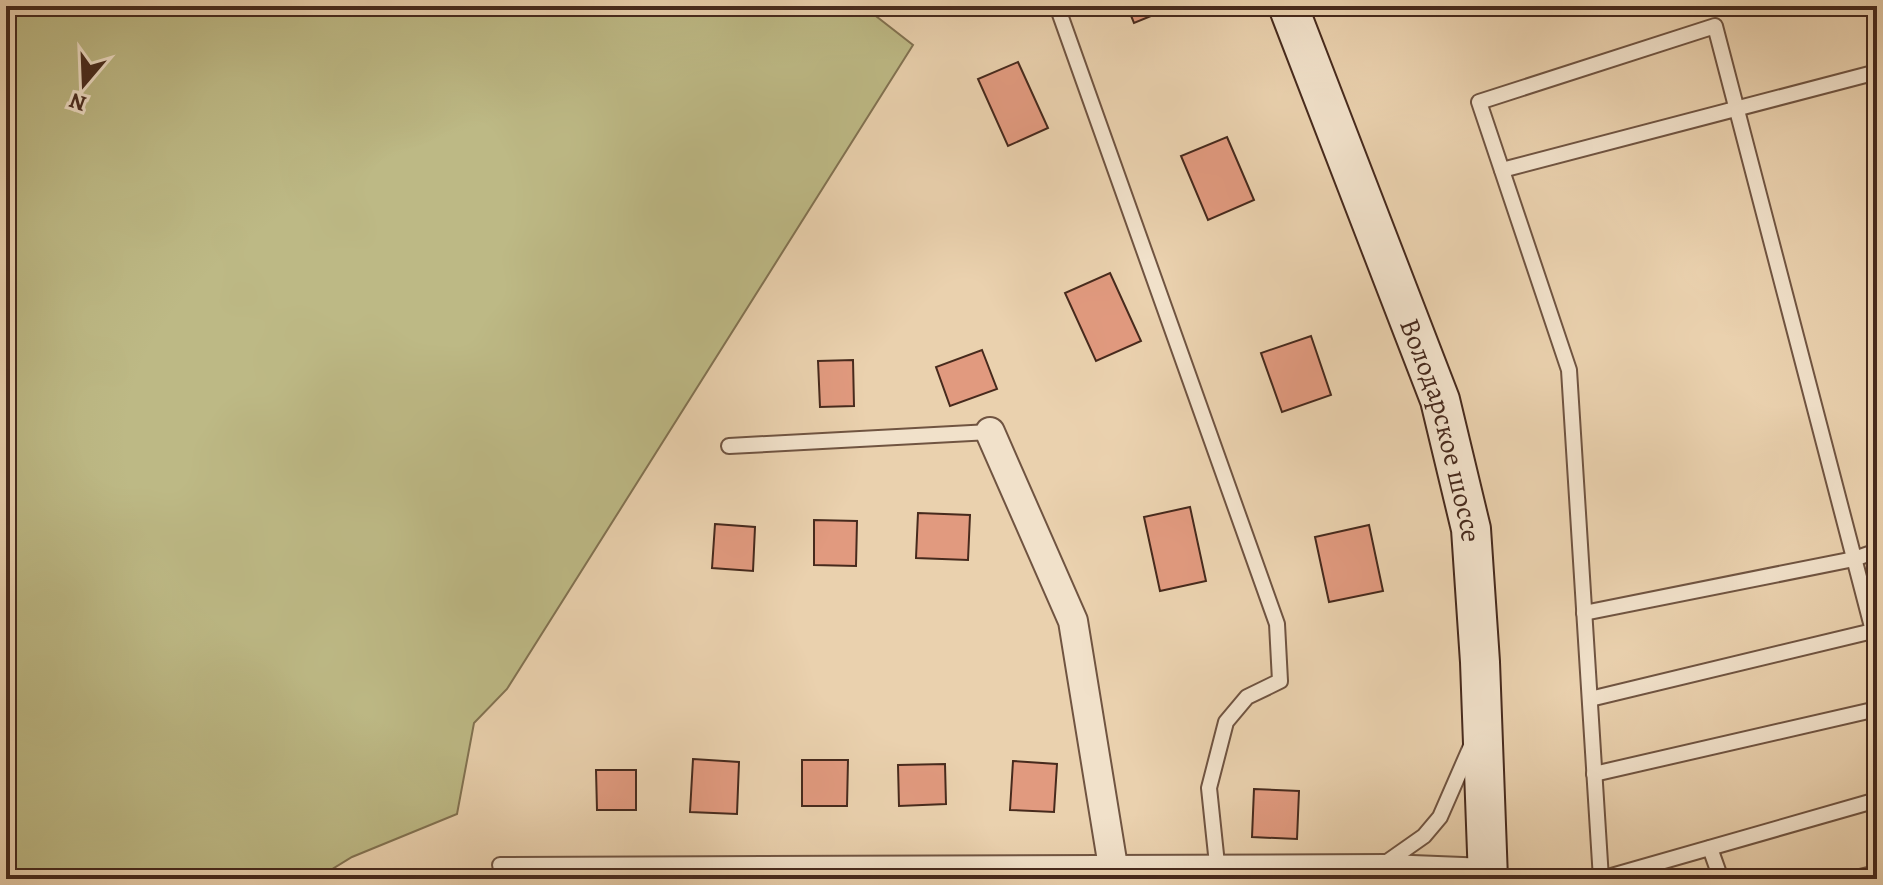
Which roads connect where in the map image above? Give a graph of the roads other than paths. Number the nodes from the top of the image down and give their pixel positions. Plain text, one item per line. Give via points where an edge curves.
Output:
1 (1057, 6) edge
2 (1288, 6) edge
3 (1877, 72) edge
4 (1736, 107) junction
5 (1502, 170) junction
6 (990, 432) joint
7 (729, 446) dead end
8 (1877, 551) edge
9 (1854, 559) junction
10 (1584, 613) junction
11 (1876, 636) edge
12 (1590, 699) junction
13 (1877, 709) edge
14 (1481, 724) junction
15 (1594, 774) junction
16 (1877, 800) edge
17 (1710, 848) junction
18 (1387, 862) junction
19 (1217, 864) junction
20 (500, 865) dead end
21 (1114, 871) edge
22 (1488, 873) edge
23 (1877, 873) edge
24 (1411, 879) edge
25 (1601, 879) edge
26 (1721, 879) edge
27 (1851, 879) edge

1 - 19 lane via 1277,624 1280,681 1247,697 1222,735 1209,788
2 - 14 main road, Володарское шоссе via 1440,400 1471,529
3 - 4 lane
4 - 5 lane
4 - 5 lane via 1715,26 1479,102
4 - 9 lane
5 - 10 lane via 1569,370
6 - 7 lane
6 - 21 street via 1073,621
8 - 9 lane
9 - 10 lane
9 - 11 lane
10 - 12 lane
11 - 12 lane
12 - 15 lane
13 - 15 lane
14 - 18 lane via 1440,817 1424,836
14 - 22 main road, Володарское шоссе
15 - 25 lane
16 - 17 lane
17 - 25 lane
17 - 26 lane
18 - 19 lane
18 - 22 lane
18 - 24 lane
19 - 21 lane
20 - 21 lane
23 - 27 lane

